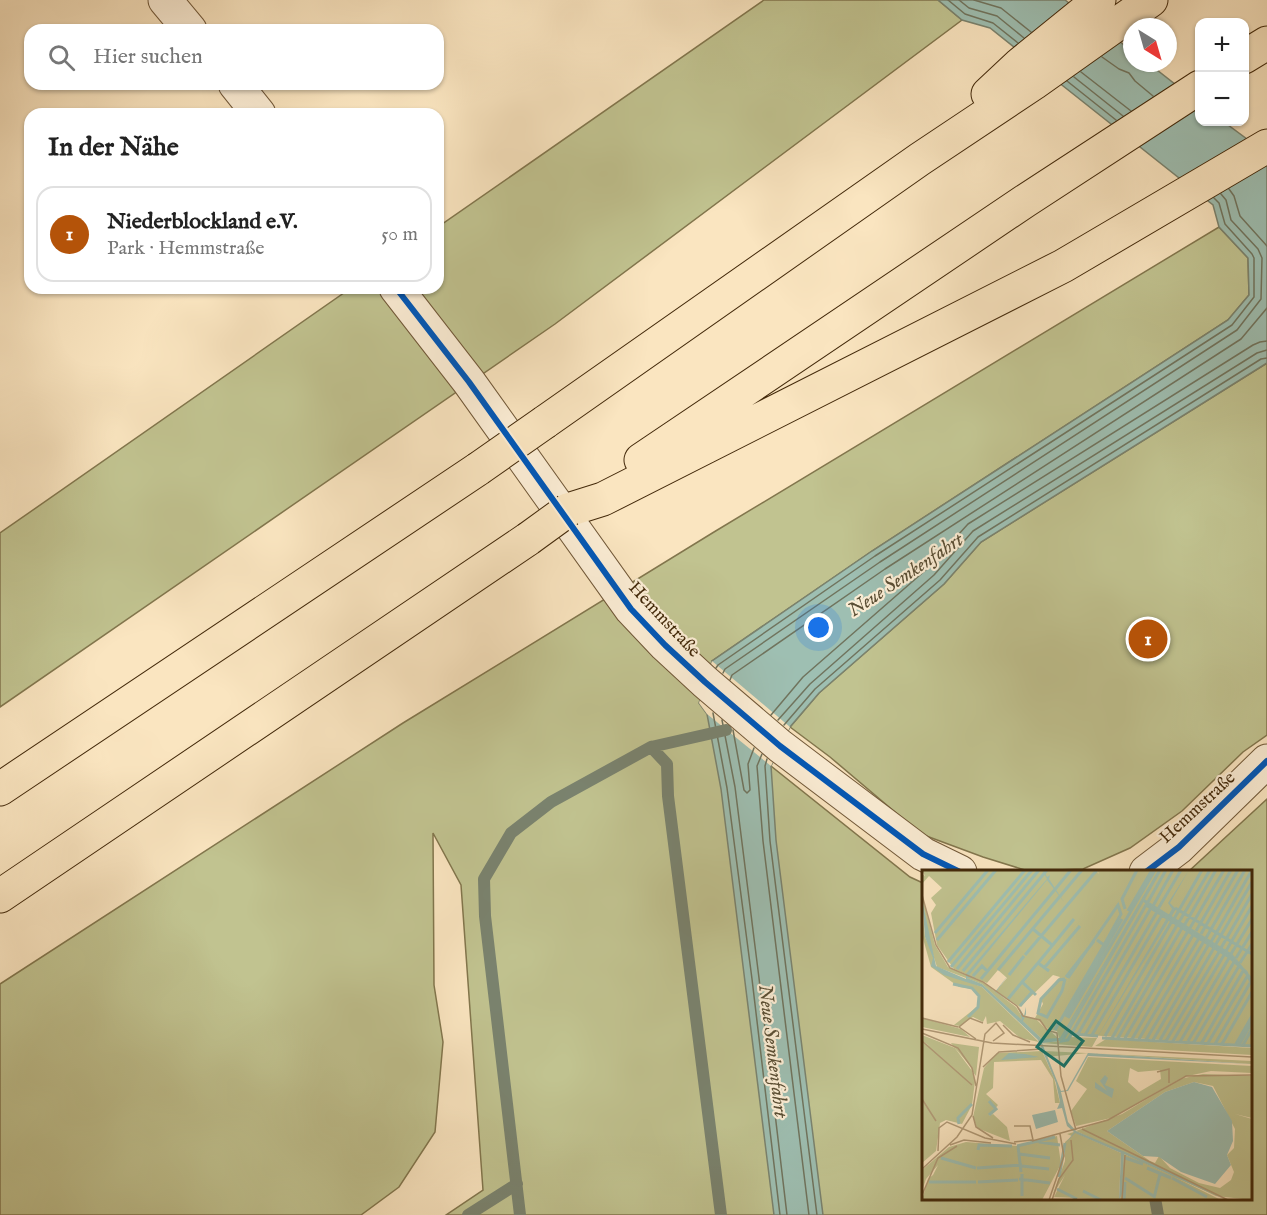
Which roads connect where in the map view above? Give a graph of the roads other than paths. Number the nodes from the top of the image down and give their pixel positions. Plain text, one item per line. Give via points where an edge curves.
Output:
1 (165, 0) edge
2 (1099, 0) edge
3 (1151, 0) edge
4 (185, 24) edge
5 (1267, 43) edge
6 (1249, 54) edge
7 (1027, 73) junction
8 (240, 90) edge
9 (1195, 90) edge
10 (254, 108) edge
11 (1267, 146) edge
12 (401, 294) edge
13 (588, 501) junction
14 (1267, 761) edge
15 (0, 789) edge
16 (956, 870) edge
17 (1149, 870) edge
18 (0, 896) edge

1 - 4 street
2 - 7 highway
3 - 7 highway
5 - 6 highway
7 - 15 highway, bridge via 920,159 478,469
8 - 10 street
9 - 13 highway via 1025,201
11 - 13 highway via 1063,266
12 - 16 street, Hemmstraße via 631,609 665,645 780,746 923,854
13 - 18 highway, bridge
14 - 17 street, Hemmstraße via 1179,847

